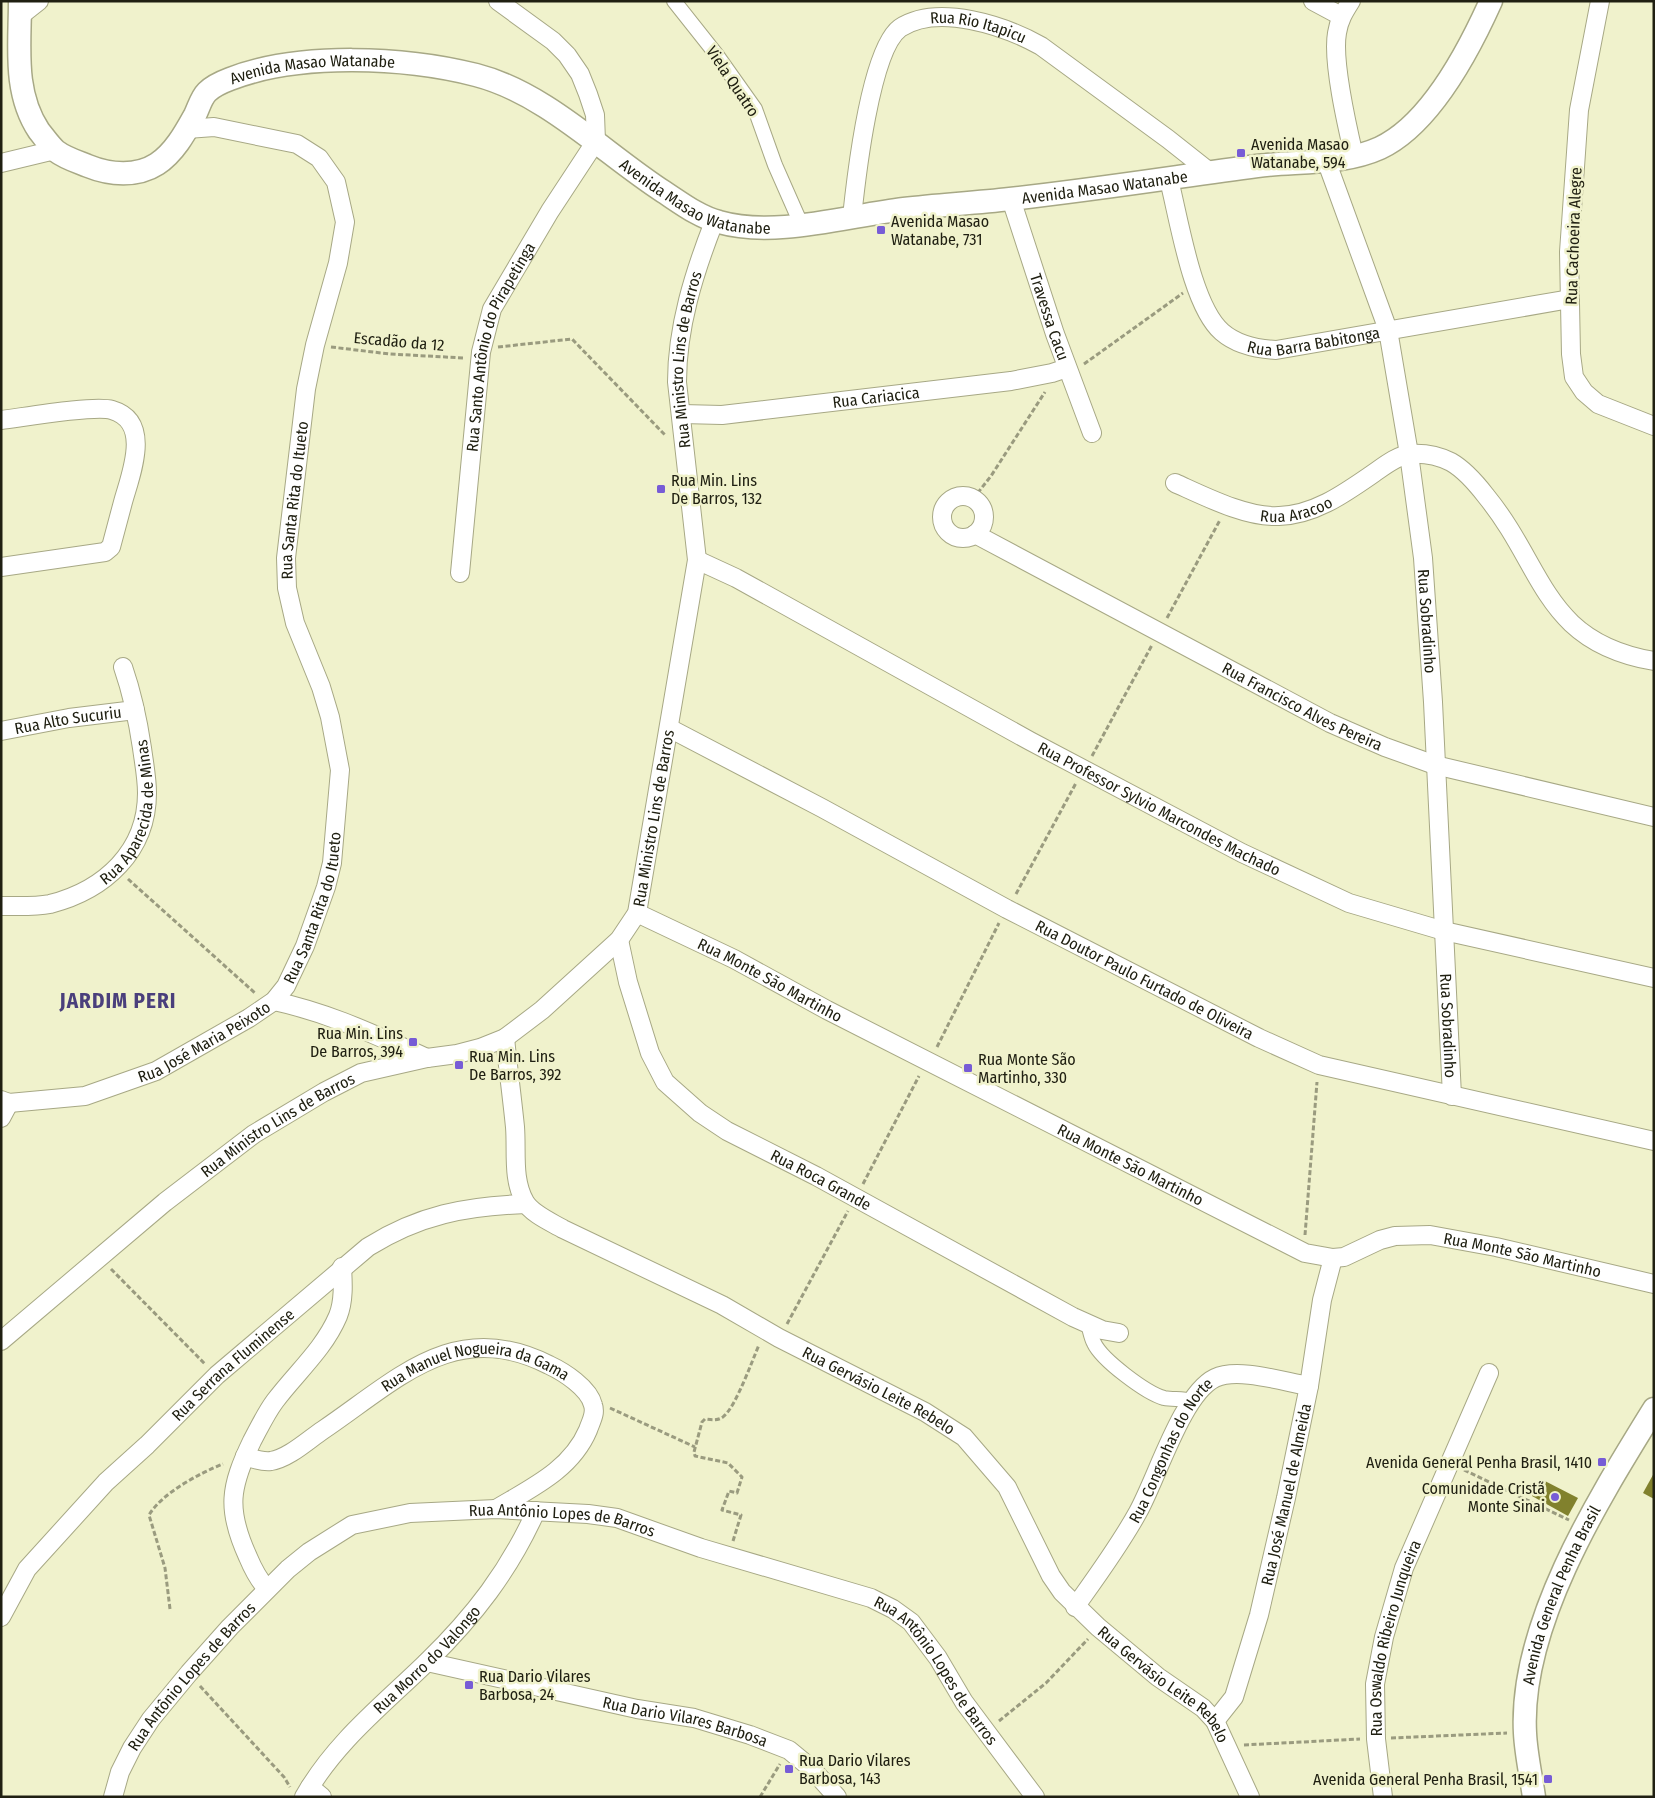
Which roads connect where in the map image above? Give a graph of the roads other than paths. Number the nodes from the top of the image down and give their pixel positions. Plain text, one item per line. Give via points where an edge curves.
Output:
1 (38, 1) edge
2 (498, 1) edge
3 (674, 1) edge
4 (1313, 1) edge
5 (1351, 1) edge
6 (1491, 1) edge
7 (1600, 1) edge
8 (20, 9) edge
9 (1341, 16) junction
10 (187, 129) junction
11 (596, 141) junction
12 (55, 150) junction
13 (1354, 156) junction
14 (1326, 160) junction
15 (1, 163) edge
16 (1211, 173) junction
17 (1169, 180) junction
18 (1011, 199) junction
19 (852, 217) junction
20 (714, 222) junction
21 (801, 224) junction
22 (1570, 299) junction
23 (1388, 330) junction
24 (1059, 370) junction
25 (682, 414) junction
26 (1, 420) edge
27 (1654, 426) edge
28 (1092, 434) dead end
29 (1409, 454) junction
30 (1175, 483) dead end
31 (975, 534) junction
32 (697, 560) junction
33 (1, 567) edge
34 (460, 573) dead end
35 (1654, 661) edge
36 (123, 667) dead end
37 (135, 710) junction
38 (669, 728) junction
39 (1, 731) edge
40 (1435, 765) junction
41 (1654, 817) edge
42 (1, 906) edge
43 (637, 913) junction
44 (1444, 931) junction
45 (619, 940) junction
46 (1654, 978) edge
47 (274, 1001) junction
48 (504, 1038) junction
49 (427, 1058) junction
50 (1452, 1096) junction
51 (4, 1107) edge
52 (1654, 1141) edge
53 (526, 1204) junction
54 (1333, 1258) junction
55 (342, 1268) junction
56 (1654, 1284) edge
57 (1088, 1324) junction
58 (1119, 1332) dead end
59 (1, 1341) edge
60 (1489, 1373) dead end
61 (1309, 1386) junction
62 (1192, 1401) junction
63 (1654, 1409) edge
64 (245, 1456) junction
65 (496, 1509) junction
66 (536, 1511) junction
67 (267, 1589) junction
68 (1075, 1607) junction
69 (1, 1617) edge
70 (427, 1662) junction
71 (1215, 1722) junction
72 (307, 1793) edge
73 (113, 1797) edge
74 (837, 1797) edge
75 (1035, 1797) edge
76 (1250, 1797) edge
77 (1383, 1797) edge
78 (1534, 1797) edge

1 - 8 street
2 - 11 street via 554,40 580,74 595,115
3 - 21 street, Viela Quatro via 755,109
4 - 9 street
5 - 9 street
6 - 13 street, Avenida Masao Watanabe via 1444,88 1415,122 1379,148
7 - 22 street, Rua Cachoeira Alegre via 1579,110 1569,252
8 - 12 street, Avenida Masao Watanabe via 23,99 33,121
9 - 13 street via 1336,34 1338,64
10 - 11 street, Avenida Masao Watanabe via 210,89 247,73 294,63 384,61 421,63 501,83
10 - 12 street, Avenida Masao Watanabe via 158,163 127,174 97,170
10 - 47 street, Rua Santa Rita do Itueto via 214,127 297,144 319,158 336,182 345,222 338,263 306,389 286,558 287,588 295,623 330,717 340,770 338,803 326,887 298,962
11 - 20 street, Avenida Masao Watanabe via 653,184
11 - 34 street, Rua Santo Antônio do Pirapetinga via 492,309 480,352
12 - 15 street
13 - 14 street, Avenida Masao Watanabe
14 - 16 street, Avenida Masao Watanabe
14 - 23 street, Rua Sobradinho
16 - 17 street, Avenida Masao Watanabe
16 - 19 street, Rua Rio Itapicu via 1041,46 998,26 945,17 921,18 899,29 883,53 872,89 856,174
17 - 18 street, Avenida Masao Watanabe
17 - 23 street, Rua Barra Babitonga via 1195,284 1208,315 1222,332 1238,342 1276,350
18 - 19 street, Avenida Masao Watanabe
18 - 24 street, Travessa Cacu
19 - 21 street, Avenida Masao Watanabe
20 - 21 street, Avenida Masao Watanabe via 743,227
20 - 25 street, Rua Ministro Lins de Barros via 698,263 677,353
22 - 23 street, Rua Barra Babitonga
22 - 27 street, Rua Cachoeira Alegre via 1574,377 1598,404
23 - 29 street, Rua Sobradinho
24 - 25 street, Rua Cariacica via 1011,381 722,415
24 - 28 street, Travessa Cacu
25 - 32 street, Rua Ministro Lins de Barros
26 - 33 street via 112,410 125,417 135,432 137,444 111,547 105,552
29 - 30 street, Rua Aracoo via 1304,513 1277,516 1230,508
29 - 35 street via 1432,455 1451,462 1470,476 1497,510 1554,606 1579,630 1600,645
29 - 40 street, Rua Sobradinho via 1423,558
31 - 31 street, Rua Francisco Alves Pereira via 967,538 952,535 942,522 942,514 950,500 958,497 973,499 982,509 983,523
31 - 40 street, Rua Francisco Alves Pereira via 1330,723 1385,748
32 - 38 street, Rua Ministro Lins de Barros
32 - 44 street, Rua Professor Sylvio Marcondes Machado via 736,578 1242,853 1349,903
36 - 37 street, Rua Aparecida de Minas
37 - 39 street, Rua Alto Sucuriu
37 - 42 street, Rua Aparecida de Minas via 145,770 146,808 132,852 101,881 57,902
38 - 43 street, Rua Ministro Lins de Barros
38 - 50 street, Rua Doutor Paulo Furtado de Oliveira via 1007,909 1258,1038 1318,1065
40 - 41 street, Rua Francisco Alves Pereira
40 - 44 street, Rua Sobradinho
43 - 45 street, Rua Ministro Lins de Barros
43 - 54 street, Rua Monte São Martinho via 734,959 1305,1253
44 - 46 street, Rua Professor Sylvio Marcondes Machado
44 - 50 street, Rua Sobradinho
45 - 48 street, Rua Ministro Lins de Barros via 542,1010
45 - 57 street, Rua Roca Grande via 650,1053 665,1082 700,1113 727,1131
47 - 49 street, Rua José Maria Peixoto via 336,1017
47 - 51 street, Rua José Maria Peixoto via 156,1071 85,1096
48 - 49 street, Rua Ministro Lins de Barros via 457,1054
48 - 53 street via 515,1128 516,1168
49 - 59 street, Rua Ministro Lins de Barros via 361,1073 254,1134 99,1257
50 - 52 street, Rua Doutor Paulo Furtado de Oliveira
53 - 55 street, Rua Serrana Fluminense via 438,1215 387,1235
53 - 68 street, Rua Gervásio Leite Rebelo via 563,1229 722,1305 925,1412 964,1437 1007,1487 1052,1576
54 - 56 street, Rua Monte São Martinho via 1344,1257 1395,1236 1430,1236 1487,1245
54 - 61 street, Rua José Manuel de Almeida via 1322,1300
55 - 64 street via 343,1295 339,1315 326,1340 274,1403
55 - 69 street, Rua Serrana Fluminense via 216,1375 106,1482 27,1569
57 - 58 street, Rua Roca Grande
57 - 62 street via 1094,1344 1133,1382 1165,1398
60 - 77 street, Rua Oswaldo Ribeiro Junqueira via 1404,1568 1384,1637 1375,1684 1376,1739
61 - 62 street, Rua Congonhas do Norte via 1232,1373 1203,1386
61 - 71 street, Rua José Manuel de Almeida via 1259,1615 1234,1697
62 - 68 street, Rua Congonhas do Norte via 1138,1513
63 - 78 street, Avenida General Penha Brasil via 1585,1528 1543,1618 1526,1700 1525,1733
64 - 65 street, Rua Manuel Nogueira da Gama via 271,1461 284,1455 393,1380 443,1354 486,1346 513,1350 558,1369 586,1392 594,1407 593,1420 570,1459 537,1486
64 - 67 street via 234,1489 235,1525 258,1579
65 - 66 street, Rua Antônio Lopes de Barros
65 - 67 street, Rua Antônio Lopes de Barros via 410,1513 352,1525 309,1552
66 - 70 street, Rua Morro do Valongo via 521,1546 496,1585
66 - 75 street, Rua Antônio Lopes de Barros via 617,1518 729,1556 871,1598 893,1609 911,1622 938,1658 964,1702
67 - 73 street, Rua Antônio Lopes de Barros via 188,1673 151,1719 120,1772
68 - 71 street, Rua Gervásio Leite Rebelo via 1158,1677 1203,1708
70 - 72 street, Rua Morro do Valongo via 347,1737
70 - 74 street, Rua Dario Vilares Barbosa via 637,1709 694,1718 750,1735 789,1750 812,1769
71 - 76 street, Rua Gervásio Leite Rebelo

